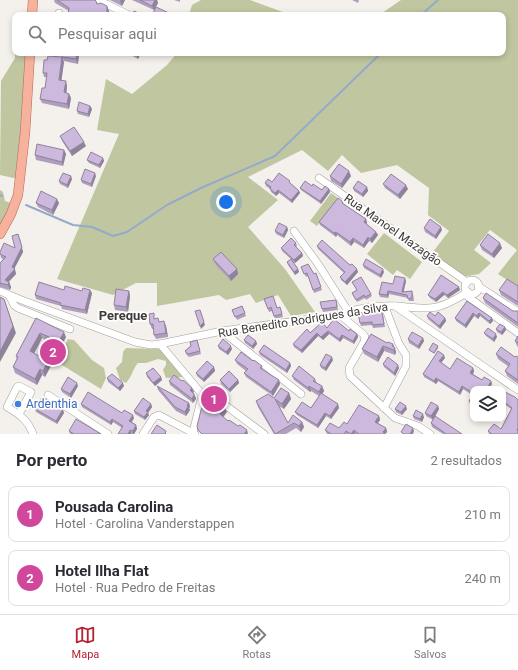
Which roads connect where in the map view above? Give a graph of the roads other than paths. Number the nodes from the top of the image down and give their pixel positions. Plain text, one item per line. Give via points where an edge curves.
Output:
1 (33, 0) edge
2 (98, 0) edge
3 (32, 12) edge
4 (123, 12) edge
5 (30, 56) edge
6 (319, 178) dead end
7 (294, 230) dead end
8 (0, 234) edge
9 (467, 282) junction
10 (478, 286) junction
11 (0, 291) edge
12 (466, 293) junction
13 (9, 295) junction
14 (385, 306) junction
15 (395, 306) junction
16 (348, 312) junction
17 (518, 312) edge
18 (340, 315) junction
19 (70, 329) dead end
20 (222, 331) junction
21 (518, 333) edge
22 (160, 344) junction
23 (518, 390) edge
24 (201, 393) junction
25 (301, 394) dead end
26 (48, 395) dead end
27 (3, 406) edge
28 (384, 408) junction
29 (19, 414) junction
30 (194, 433) edge
31 (33, 434) edge
32 (108, 434) edge
33 (143, 434) edge
34 (264, 434) edge
35 (430, 434) edge

1 - 3 main road
2 - 4 street
5 - 8 main road via 18,194
6 - 9 street, Rua Manoel Mazagão
7 - 16 street
9 - 10 street via 472,280
9 - 12 street
10 - 12 street via 475,293
10 - 17 street
11 - 13 street, Rua Benedito Rodrigues da Silva
12 - 15 street, Rua Benedito Rodrigues da Silva via 436,307
12 - 21 street
13 - 19 street via 18,308
13 - 22 street, Rua Benedito Rodrigues da Silva via 134,342
14 - 15 street, Rua Benedito Rodrigues da Silva
14 - 16 street, Rua Benedito Rodrigues da Silva
14 - 28 street via 407,362
15 - 23 street
16 - 18 street, Rua Benedito Rodrigues da Silva
18 - 20 street, Rua Benedito Rodrigues da Silva
18 - 28 street via 365,337 349,368 350,376
20 - 22 street, Rua Benedito Rodrigues da Silva
20 - 25 street
22 - 24 street
24 - 30 street
24 - 34 street via 213,396
26 - 32 street
27 - 29 street
27 - 29 street via 17,387 30,390 31,393
28 - 35 street via 394,418 418,426
29 - 31 street
30 - 33 street via 162,415 156,415

